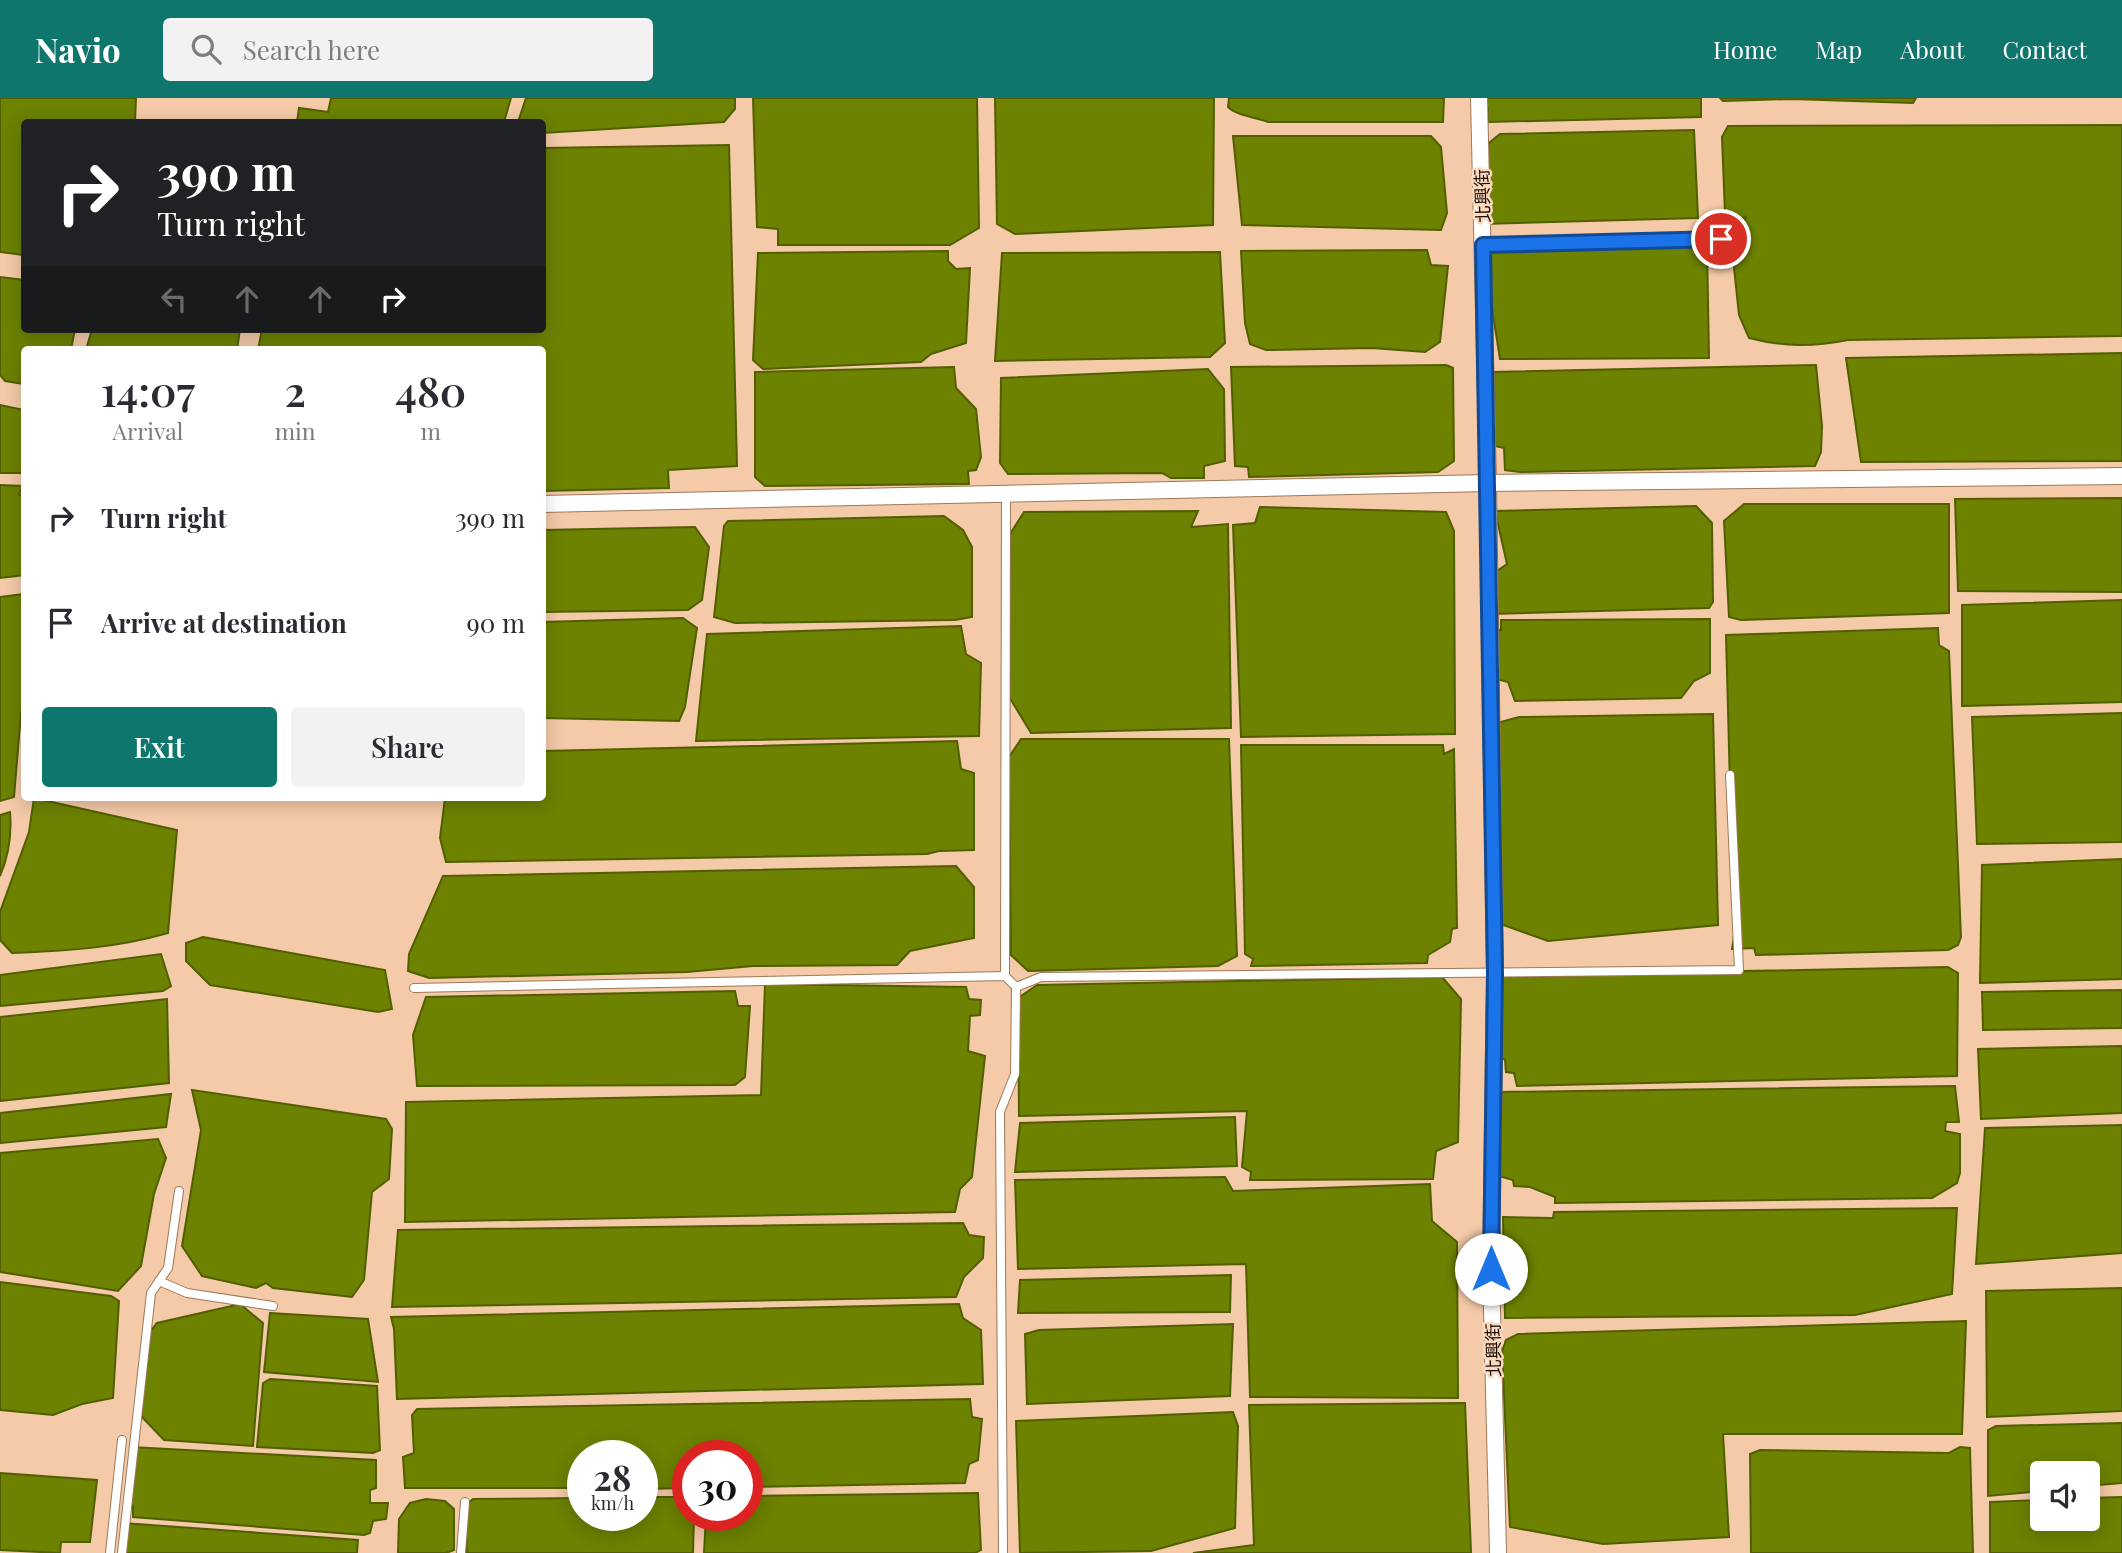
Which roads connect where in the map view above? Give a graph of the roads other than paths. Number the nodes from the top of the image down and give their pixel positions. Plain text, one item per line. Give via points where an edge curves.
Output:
1 (1479, 98) edge
2 (1721, 239) dead end
3 (1483, 245) junction
4 (2122, 475) edge
5 (1488, 483) junction
6 (1006, 493) junction
7 (546, 504) edge
8 (1730, 775) dead end
9 (1495, 974) junction
10 (1005, 976) junction
11 (414, 988) dead end
12 (1016, 988) junction
13 (179, 1191) dead end
14 (159, 1281) junction
15 (273, 1306) dead end
16 (122, 1440) dead end
17 (465, 1502) dead end
18 (110, 1553) edge
19 (122, 1553) edge
20 (461, 1553) edge
21 (1003, 1553) edge
22 (1499, 1553) edge

1 - 3 street, 北興街
2 - 3 lane
3 - 5 street, 北興街
4 - 5 street
5 - 6 street
5 - 9 street, 北興街
6 - 7 street
6 - 10 lane
8 - 9 lane via 1739,970
9 - 12 lane via 1041,977
9 - 22 street, 北興街 via 1491,1269
10 - 11 lane
10 - 12 lane
12 - 21 lane via 1015,1074 1000,1112
13 - 14 lane via 168,1268
14 - 15 lane via 187,1293
14 - 19 lane via 151,1293
16 - 18 lane
17 - 20 lane

